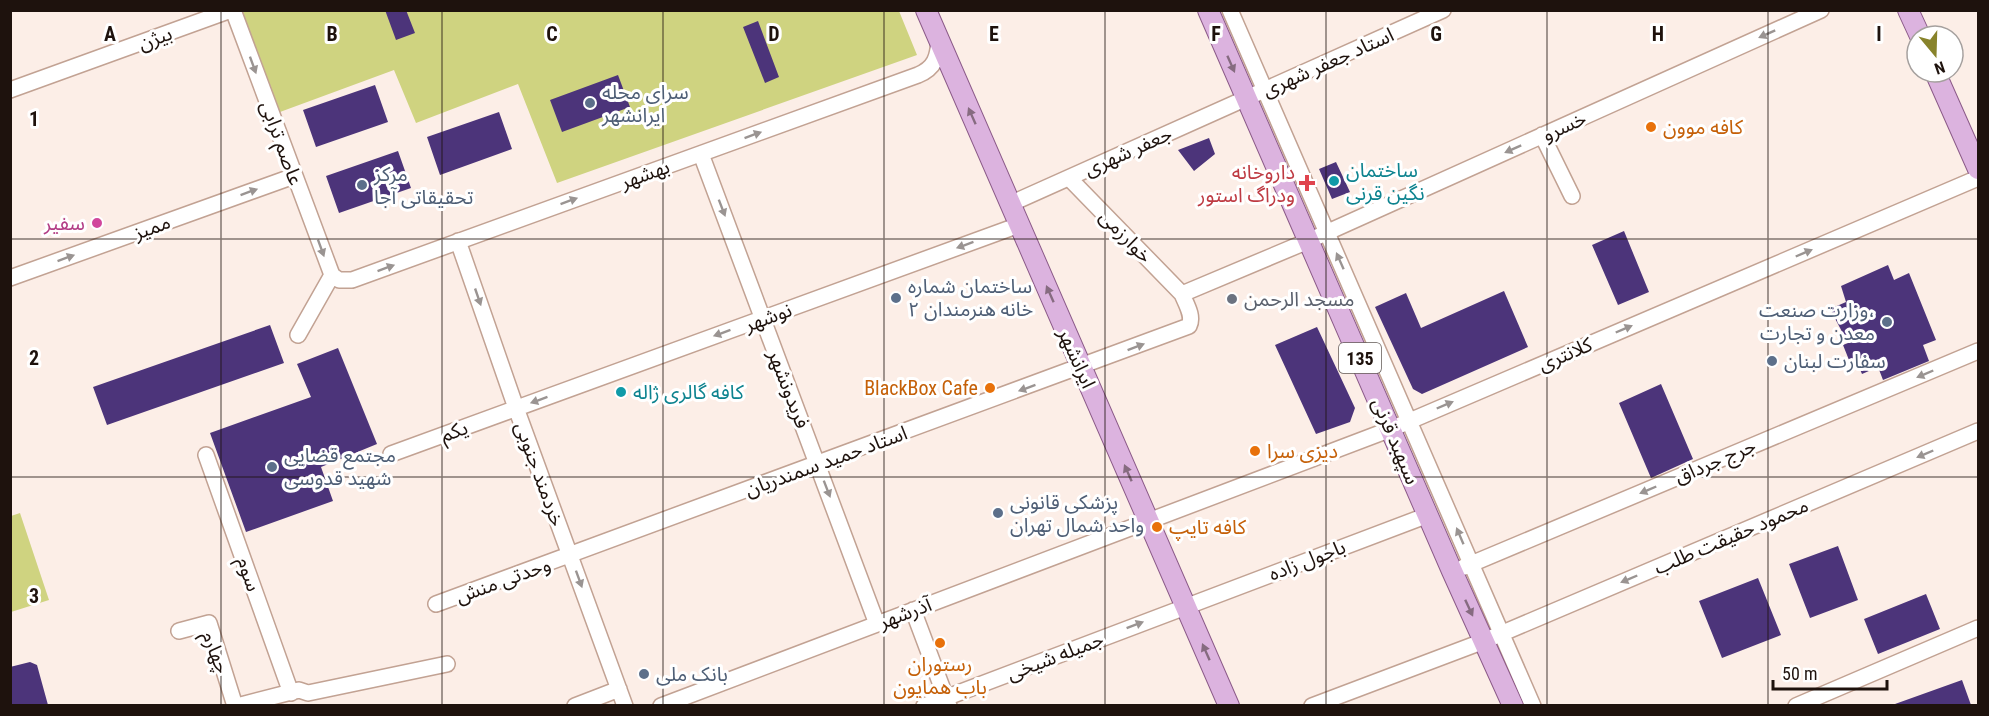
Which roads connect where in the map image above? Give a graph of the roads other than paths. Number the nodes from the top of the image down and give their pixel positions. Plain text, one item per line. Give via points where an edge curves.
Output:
1 (232, 10) edge
2 (926, 10) edge
3 (1208, 10) edge
4 (1230, 10) edge
5 (1443, 10) edge
6 (1821, 10) edge
7 (1908, 10) edge
8 (1914, 24) edge
9 (939, 40) junction
10 (1941, 84) edge
11 (10, 90) edge
12 (1265, 90) junction
13 (1246, 98) junction
14 (1542, 135) junction
15 (1974, 150) edge
16 (701, 154) junction
17 (1978, 169) edge
18 (294, 176) junction
19 (1069, 178) junction
20 (1978, 178) edge
21 (1572, 196) dead end
22 (1010, 204) junction
23 (1020, 225) junction
24 (1327, 232) junction
25 (1308, 240) junction
26 (458, 242) junction
27 (332, 275) junction
28 (10, 278) edge
29 (1182, 294) junction
30 (763, 319) junction
31 (298, 335) dead end
32 (1978, 351) edge
33 (1082, 368) junction
34 (516, 408) junction
35 (1410, 420) junction
36 (1391, 429) junction
37 (1978, 431) edge
38 (391, 454) dead end
39 (206, 455) dead end
40 (818, 464) junction
41 (1428, 514) junction
42 (1149, 521) junction
43 (570, 555) junction
44 (1472, 563) junction
45 (1452, 571) junction
46 (436, 604) dead end
47 (1186, 606) junction
48 (913, 610) junction
49 (877, 624) junction
50 (1978, 628) edge
51 (179, 631) dead end
52 (1493, 637) junction
53 (447, 664) dead end
54 (619, 689) junction
55 (291, 693) junction
56 (308, 693) junction
57 (947, 701) edge
58 (236, 705) edge
59 (278, 705) edge
60 (575, 705) edge
61 (625, 705) edge
62 (661, 705) edge
63 (924, 705) edge
64 (1229, 705) edge
65 (1312, 705) edge
66 (1514, 705) edge
67 (1533, 705) edge
68 (1796, 705) edge

1 - 11 street, بیژن
1 -> 18 street, عاصم ترابی
2 - 9 main road, ایرانشهر
3 -> 13 main road, سپهبد قرنی / 135
4 - 12 street
5 - 12 street, استاد جعفر شهری
6 -> 14 street, خسرو
7 - 8 main road
16 -> 9 street, بهشهر via 923,74 935,62
22 -> 9 main road, ایرانشهر
10 - 15 main road
12 - 13 street, استاد جعفر شهری
12 - 24 street
13 - 19 street, جعفر شهری
13 - 25 main road, سپهبد قرنی / 135
14 - 21 street
14 -> 24 street, خسرو
15 - 17 main road
26 -> 16 street, بهشهر
16 -> 30 street, فریدونشهر
18 -> 27 street, عاصم ترابی
28 -> 18 street, ممیز
19 - 22 street, جعفر شهری
19 - 29 street, خوارزمی
35 -> 20 street, کلانتری
22 - 23 main road, ایرانشهر
23 -> 30 street, نوشهر
33 -> 23 main road, ایرانشهر
24 - 25 street, خسرو
35 -> 24 street
25 - 29 street, خسرو
25 - 36 main road, سپهبد قرنی / 135
27 -> 26 street, بهشهر via 339,280 352,280
26 -> 34 street, خردمند جنوبی
27 - 31 street
33 -> 29 street, استاد حمید سمندریان via 1189,327 1190,316
30 -> 34 street, نوشهر
30 - 40 street, فریدونشهر
32 -> 44 street, جرج جرداق
33 -> 40 street, استاد حمید سمندریان
42 -> 33 main road, ایرانشهر
34 - 38 street, یکم
34 - 43 street, خردمند جنوبی
35 - 36 street, کلانتری
44 -> 35 street
36 - 41 main road, سپهبد قرنی / 135
36 - 42 street, کلانتری
37 -> 52 street, محمود حقیقت طلب
39 - 55 street, سوم
40 - 43 street, استاد حمید سمندریان
40 -> 49 street, فریدونشهر
41 - 45 main road, سپهبد قرنی / 135
41 - 47 street, باجول زاده
42 - 47 main road, ایرانشهر
42 - 48 street, آذرشهر
43 - 46 street, وحدتی منش
43 -> 54 street, خردمند جنوبی
44 - 45 street, جرج جرداق
44 - 52 street
45 -> 52 main road, سپهبد قرنی / 135
57 -> 47 street, جمیله شیخی
64 -> 47 main road, ایرانشهر
48 - 49 street, آذرشهر
48 - 57 street
49 - 62 street, آذرشهر
50 - 68 street
51 - 58 street, چهارم via 208,623
52 - 65 street, محمود حقیقت طلب
52 - 66 main road, سپهبد قرنی / 135
52 - 67 street
53 - 56 street
54 - 60 street
54 - 61 street, خردمند جنوبی
55 - 56 street
55 - 58 street
56 - 59 street via 302,700
57 - 63 street, جمیله شیخی

